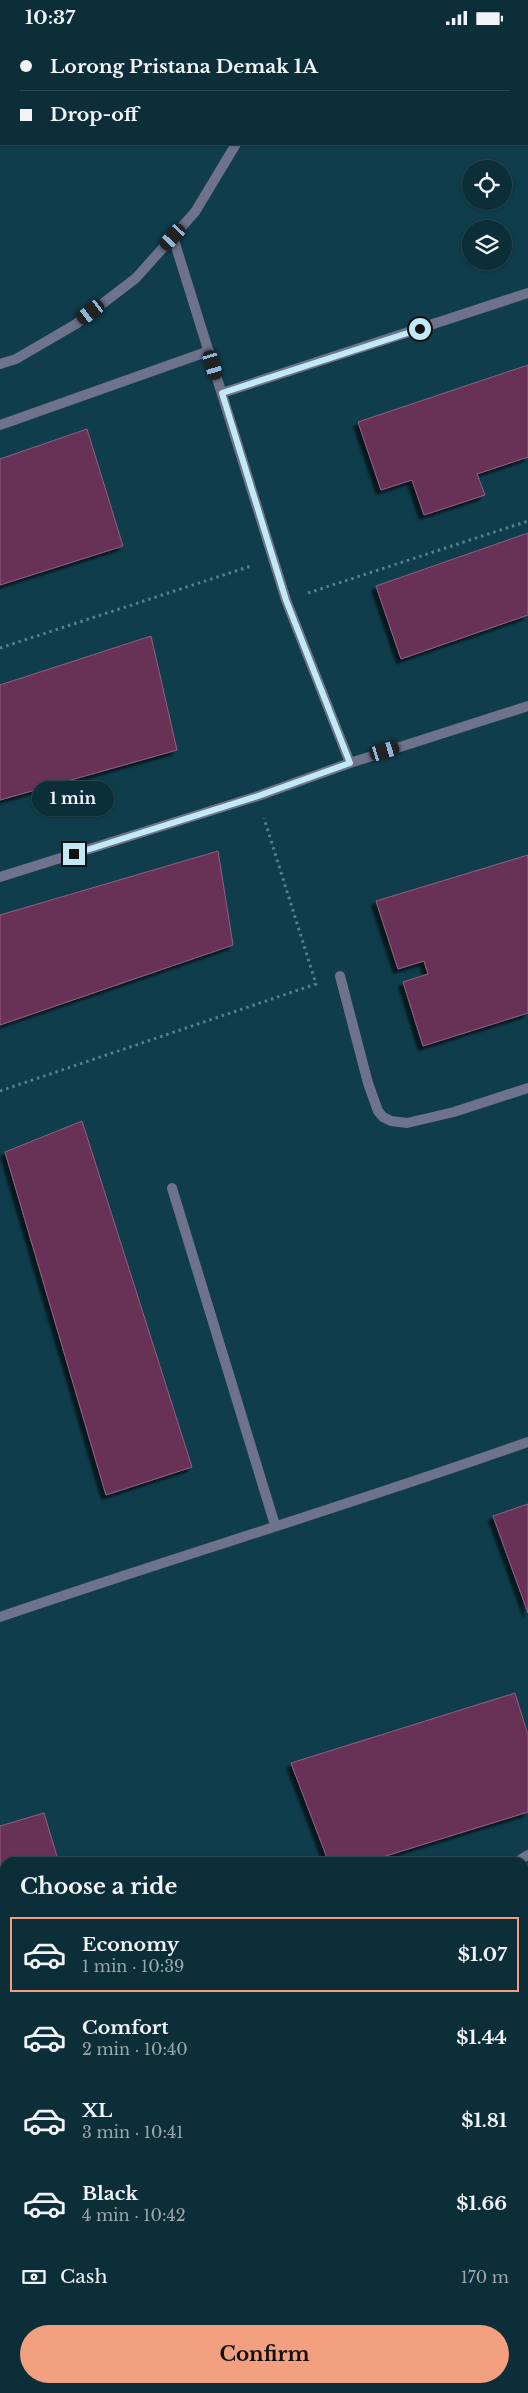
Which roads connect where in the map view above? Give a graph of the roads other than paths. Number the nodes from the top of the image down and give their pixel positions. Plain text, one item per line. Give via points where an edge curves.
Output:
1 (235, 145) edge
2 (173, 237) junction
3 (528, 293) edge
4 (209, 351) junction
5 (0, 364) edge
6 (222, 393) junction
7 (0, 425) edge
8 (528, 707) edge
9 (350, 763) junction
10 (0, 877) edge
11 (340, 976) dead end
12 (528, 1088) edge
13 (172, 1188) dead end
14 (528, 1442) edge
15 (275, 1525) junction
16 (0, 1617) edge

1 - 2 street via 195,212
2 - 4 street
2 - 5 street via 136,278 76,324 16,359
3 - 6 street
4 - 6 street
4 - 7 street
6 - 9 street via 286,600
8 - 9 street
9 - 10 street via 258,796
11 - 12 street via 368,1083 383,1117 407,1123
13 - 15 street
14 - 15 street
15 - 16 street

